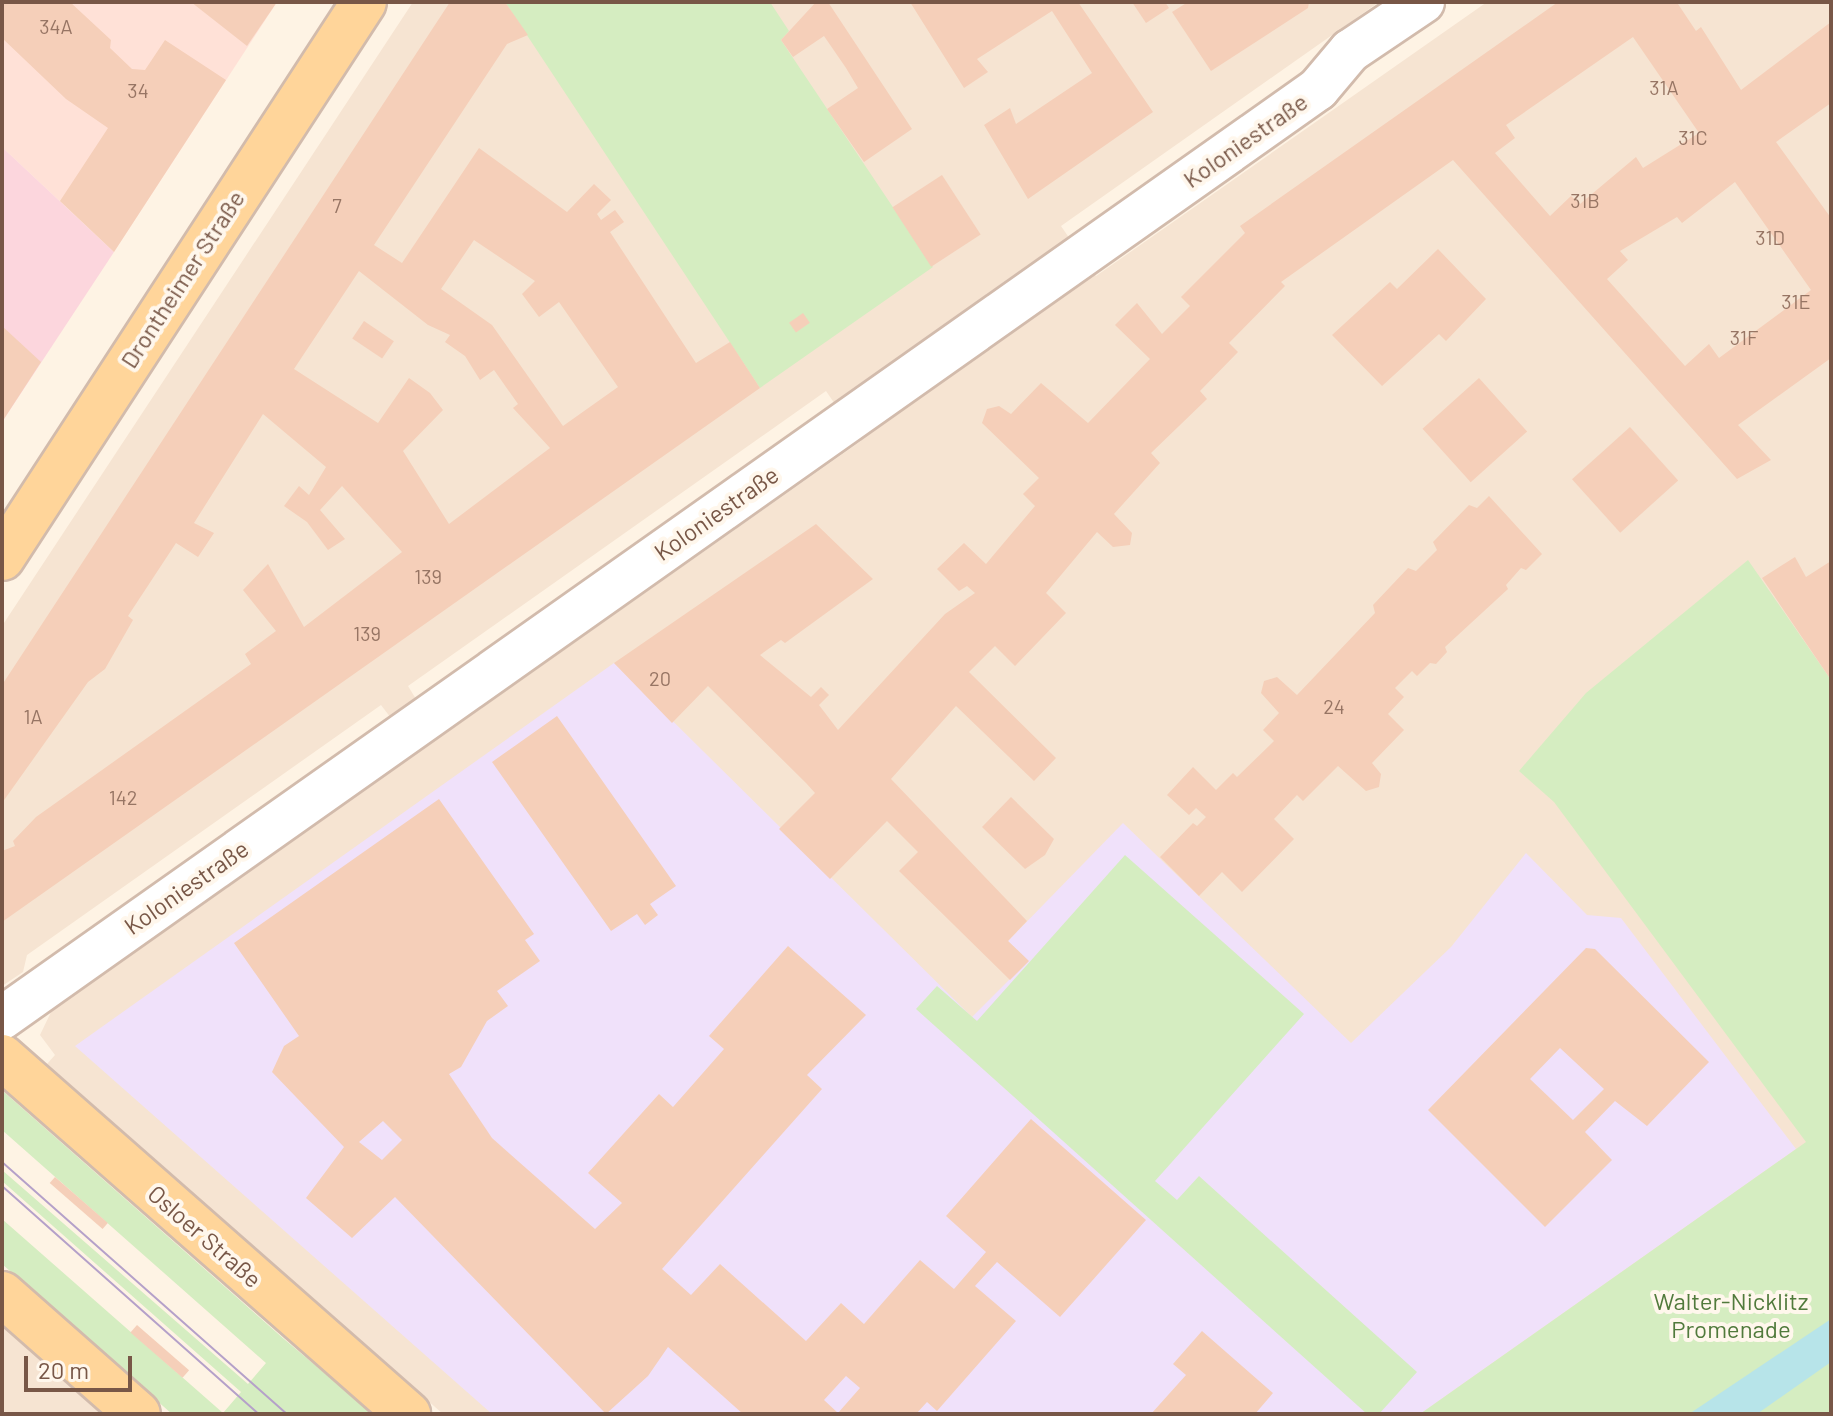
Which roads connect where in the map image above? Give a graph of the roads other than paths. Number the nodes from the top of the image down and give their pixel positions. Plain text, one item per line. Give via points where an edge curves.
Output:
1 (364, 2) edge
2 (1423, 2) edge
3 (2, 558) edge
4 (2, 1018) edge
5 (2, 1057) edge
6 (2, 1294) edge
7 (138, 1414) edge
8 (408, 1414) edge

1 - 3 main road, Drontheimer Straße
2 - 4 street, Koloniestraße via 1350,51 1318,89
5 - 8 main road, Osloer Straße
6 - 7 main road

